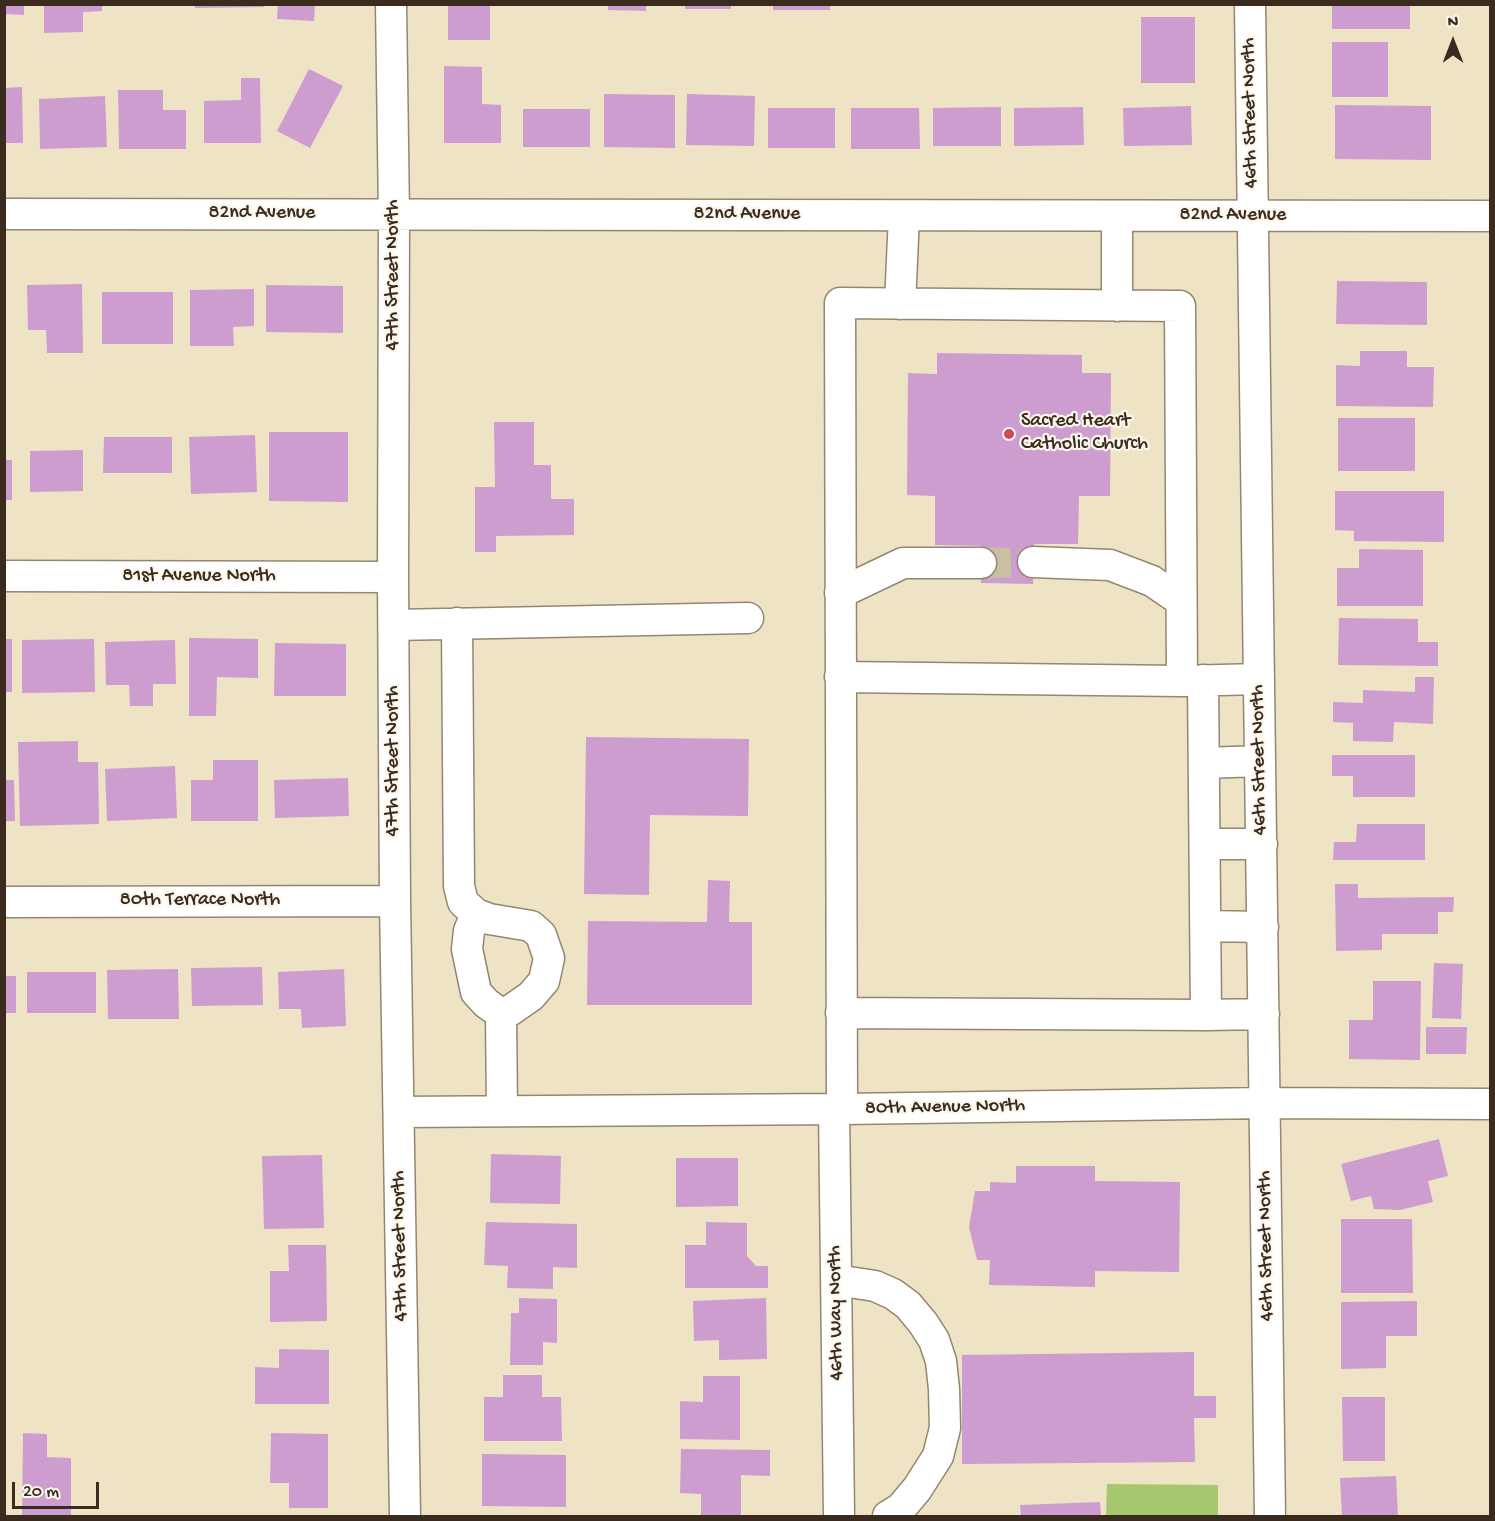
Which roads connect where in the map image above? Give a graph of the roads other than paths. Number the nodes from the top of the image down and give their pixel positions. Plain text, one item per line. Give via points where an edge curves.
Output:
1 (391, 4) edge
2 (1250, 4) edge
3 (4, 214) edge
4 (394, 215) junction
5 (904, 216) junction
6 (1117, 216) junction
7 (1253, 216) junction
8 (1491, 216) edge
9 (900, 304) junction
10 (1117, 306) junction
11 (1033, 562) tunnel mouth
12 (981, 563) tunnel mouth
13 (4, 576) edge
14 (393, 577) junction
15 (840, 593) junction
16 (1181, 601) junction
17 (748, 618) dead end
18 (457, 623) junction
19 (394, 625) junction
20 (840, 677) junction
21 (1259, 679) junction
22 (1192, 680) junction
23 (1260, 761) junction
24 (1204, 763) junction
25 (1205, 844) junction
26 (1262, 844) junction
27 (395, 901) junction
28 (4, 902) edge
29 (476, 914) junction
30 (1206, 926) junction
31 (1263, 927) junction
32 (841, 1013) junction
33 (501, 1014) junction
34 (1264, 1014) junction
35 (1206, 1015) junction
36 (1266, 1103) junction
37 (1491, 1104) edge
38 (838, 1109) junction
39 (399, 1112) junction
40 (502, 1112) junction
41 (836, 1280) junction
42 (405, 1516) edge
43 (839, 1516) edge
44 (888, 1516) edge
45 (1270, 1516) edge

1 - 4 street, 47th Street North
2 - 7 street, 46th Street North
3 - 4 street, 82nd Avenue
4 - 5 street, 82nd Avenue
4 - 14 street, 47th Street North
5 - 6 street, 82nd Avenue
5 - 9 street
6 - 7 street, 82nd Avenue
6 - 10 street
7 - 8 street, 82nd Avenue
7 - 21 street, 46th Street North
9 - 10 street
9 - 15 street, 46th Way North via 840,303
10 - 16 street via 1180,306
11 - 16 street via 1110,566 1152,581
12 - 15 street via 903,563
13 - 14 street, 81st Avenue North
14 - 19 street, 47th Street North
15 - 20 street, 46th Way North
16 - 22 street
17 - 18 street
18 - 19 street
18 - 29 street via 459,886 463,902
19 - 27 street, 47th Street North
20 - 22 street
20 - 32 street, 46th Way North
21 - 22 street
21 - 23 street, 46th Street North
22 - 24 street
23 - 24 street
23 - 26 street, 46th Street North
24 - 25 street
25 - 26 street
25 - 30 street
26 - 31 street, 46th Street North
27 - 28 street, 80th Terrace North
27 - 39 street, 47th Street North
29 - 33 street via 469,931 470,968 476,992
29 - 33 street via 531,926 541,935 549,958 544,981 531,996
30 - 31 street
30 - 35 street
31 - 34 street, 46th Street North
32 - 35 street
32 - 38 street, 46th Way North
33 - 40 street
34 - 35 street
34 - 36 street, 46th Street North
36 - 37 street, 80th Avenue North
36 - 38 street, 80th Avenue North
36 - 45 street, 46th Street North
38 - 40 street, 80th Avenue North
38 - 41 street, 46th Way North
39 - 40 street, 80th Avenue North
39 - 42 street, 47th Street North
41 - 43 street, 46th Way North
41 - 44 street via 874,1286 908,1305 934,1340 941,1361 945,1428 938,1456 917,1489 901,1508

